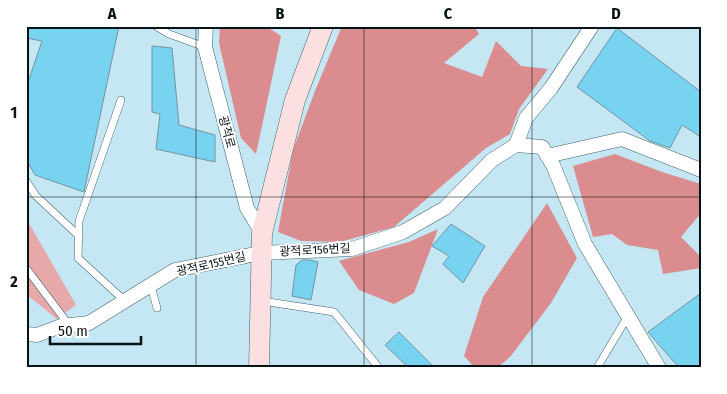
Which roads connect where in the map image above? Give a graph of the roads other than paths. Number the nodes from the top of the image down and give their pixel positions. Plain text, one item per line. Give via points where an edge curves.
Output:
1 (156, 26) edge
2 (206, 26) edge
3 (323, 26) edge
4 (592, 26) edge
5 (205, 47) junction
6 (121, 100) dead end
7 (516, 145) junction
8 (547, 156) junction
9 (701, 170) edge
10 (26, 181) edge
11 (78, 236) junction
12 (261, 243) junction
13 (26, 268) edge
14 (151, 286) junction
15 (260, 300) junction
16 (126, 302) junction
17 (157, 308) dead end
18 (628, 315) junction
19 (69, 325) junction
20 (26, 334) edge
21 (260, 368) edge
22 (380, 368) edge
23 (597, 368) edge
24 (660, 368) edge

1 - 5 lane
2 - 5 street, 광적로
3 - 12 main road via 295,100
4 - 7 street via 551,88 526,118
5 - 12 street, 광적로 via 247,208
6 - 11 lane via 79,221
7 - 8 street via 542,146
7 - 12 street, 광적로156번길 via 492,160 445,208 403,232 352,249
8 - 9 street via 622,139
8 - 18 street via 585,244
10 - 11 lane via 36,196
11 - 16 lane via 78,258
12 - 14 street, 광적로155번길 via 175,270
12 - 15 main road
13 - 19 lane
14 - 16 street, 광적로155번길
14 - 17 lane
15 - 21 main road
15 - 22 lane via 334,312
16 - 19 street, 광적로155번길 via 89,324
18 - 23 lane
18 - 24 street
19 - 20 street, 광적로155번길 via 36,335

